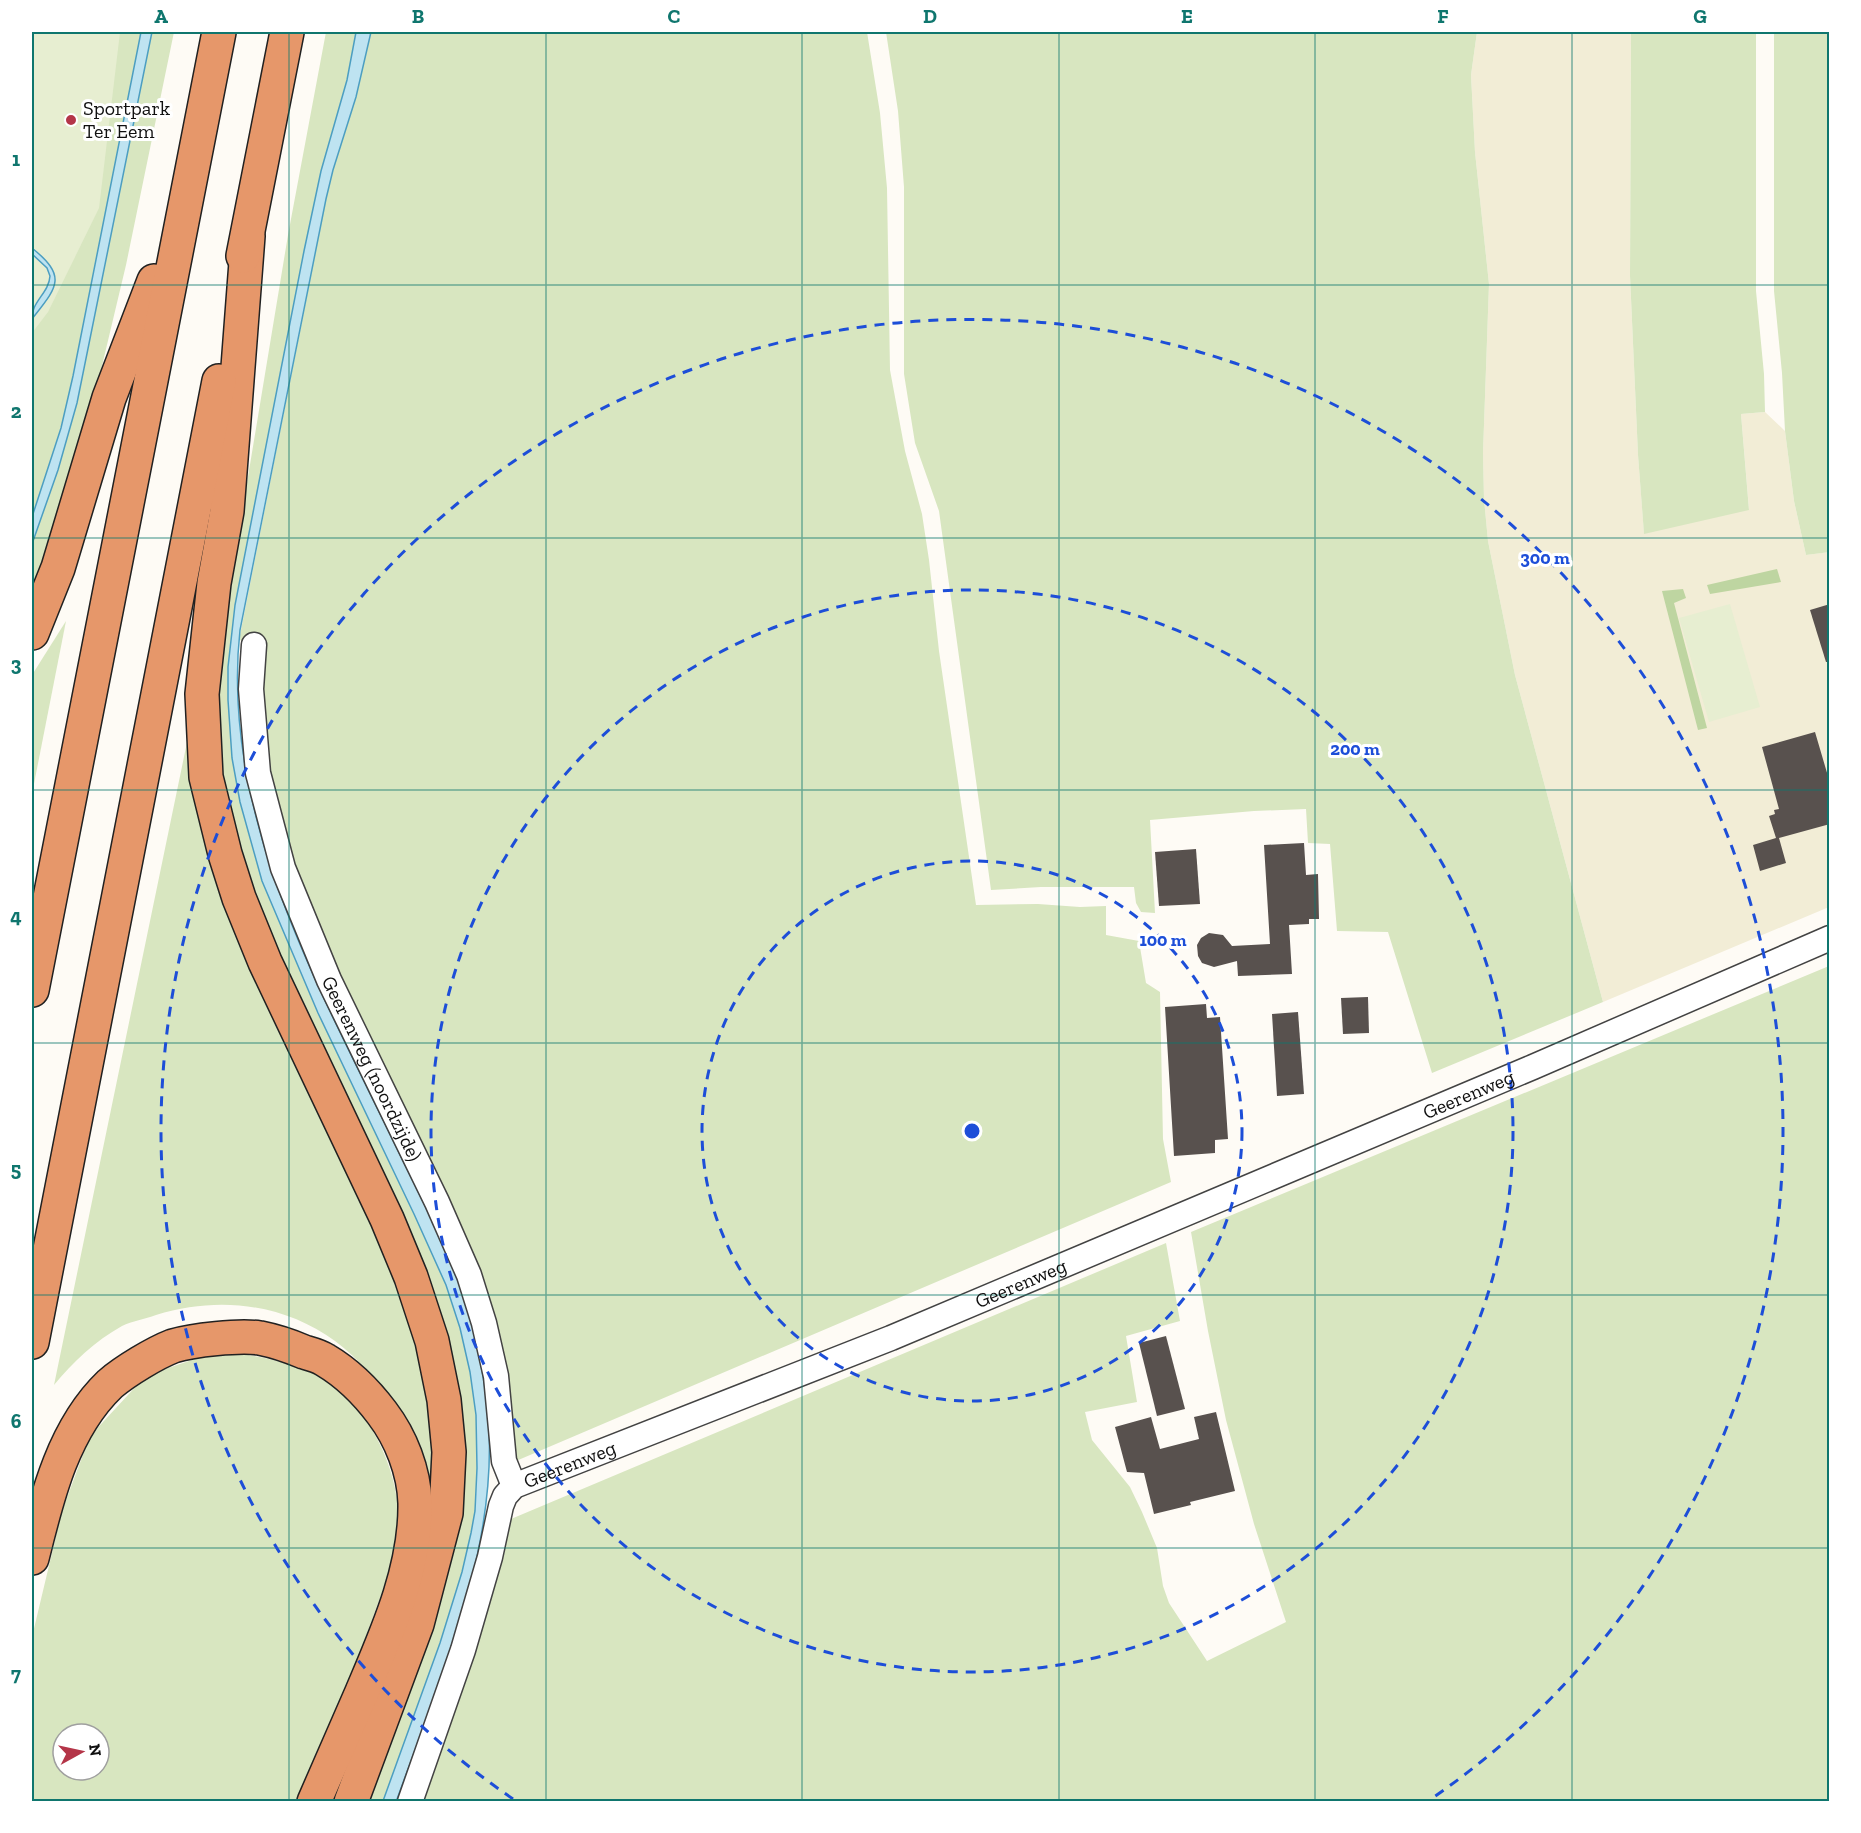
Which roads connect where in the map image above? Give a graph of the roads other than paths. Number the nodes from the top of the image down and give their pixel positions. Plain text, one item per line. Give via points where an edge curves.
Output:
1 (219, 32) edge
2 (287, 32) edge
3 (187, 195) junction
4 (248, 236) junction
5 (32, 633) edge
6 (254, 645) dead end
7 (1830, 938) edge
8 (32, 990) edge
9 (32, 1342) edge
10 (514, 1486) junction
11 (32, 1558) edge
12 (314, 1802) edge
13 (351, 1802) edge
14 (410, 1802) edge

1 - 3 highway
2 - 4 highway
3 - 5 highway via 110,399 58,568
3 - 8 highway
4 - 9 highway
4 - 13 highway via 227,511 214,583 202,694 206,777 228,865 265,962 411,1277 432,1341 449,1452 446,1513 417,1624
6 - 10 street, Geerenweg (noordzijde) via 251,689 258,773 283,868 329,980 469,1275 496,1376 504,1461
7 - 10 street, Geerenweg via 902,1334
10 - 14 street, Geerenweg via 501,1506 463,1650
11 - 12 highway via 64,1453 87,1410 111,1383 145,1361 174,1346 227,1337 260,1338 325,1360 353,1381 394,1430 408,1465 415,1502 410,1559 386,1636

